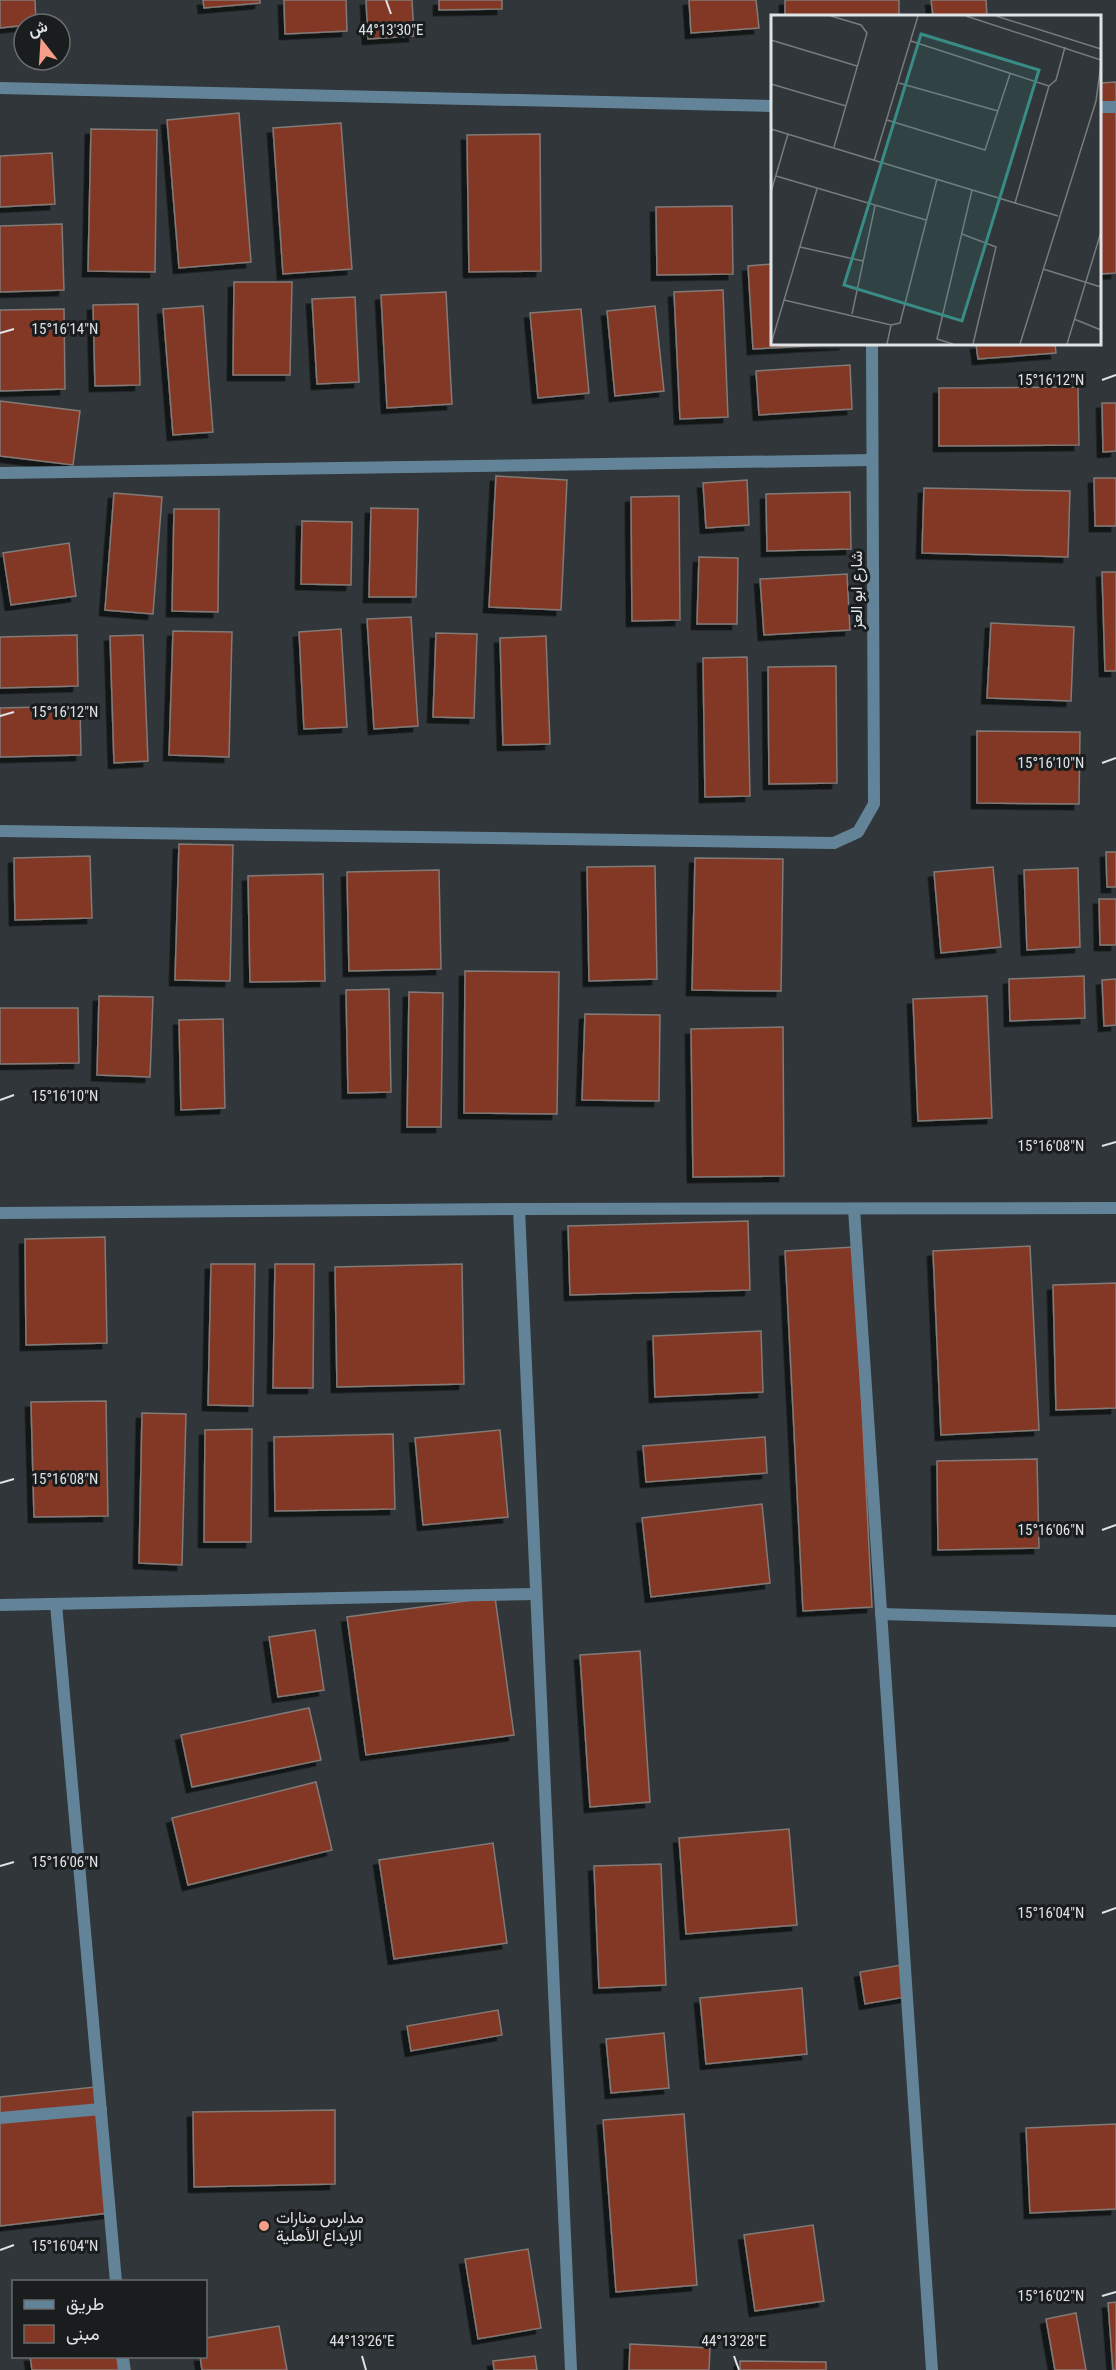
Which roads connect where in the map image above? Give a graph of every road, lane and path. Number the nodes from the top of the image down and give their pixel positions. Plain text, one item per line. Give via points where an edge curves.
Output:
1 (0, 88) edge
2 (771, 106) edge
3 (872, 345) edge
4 (872, 460) junction
5 (0, 473) edge
6 (0, 831) edge
7 (1116, 1208) edge
8 (519, 1209) junction
9 (854, 1209) junction
10 (0, 1213) edge
11 (536, 1594) junction
12 (56, 1604) junction
13 (0, 1605) edge
14 (881, 1614) junction
15 (1116, 1621) edge
16 (100, 2109) junction
17 (0, 2118) edge
18 (116, 2280) edge
19 (571, 2370) edge
20 (932, 2370) edge

1 - 2 street
3 - 4 street, شارع ابو العز
4 - 5 street
4 - 6 street, شارع ابو العز via 874,804 858,832 834,843
7 - 9 street
8 - 9 street
8 - 10 street
8 - 11 street
9 - 14 street
11 - 12 street
11 - 19 street
12 - 13 street
12 - 16 street
14 - 15 street
14 - 20 street
16 - 17 street
16 - 18 street

